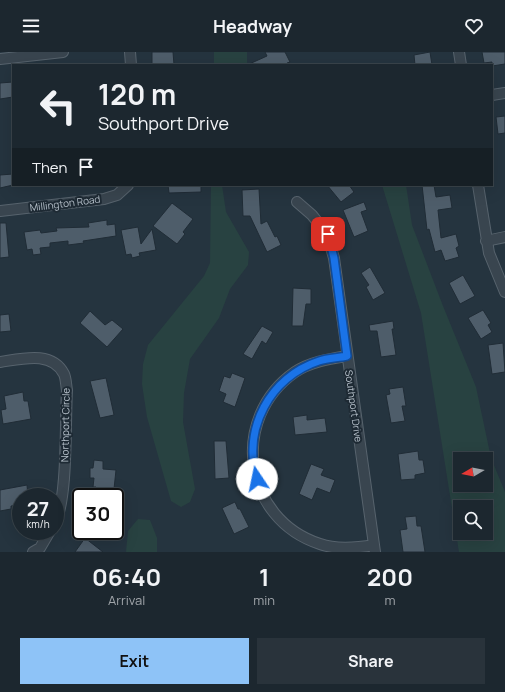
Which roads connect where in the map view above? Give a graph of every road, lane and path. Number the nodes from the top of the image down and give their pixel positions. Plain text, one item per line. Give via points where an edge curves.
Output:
1 (63, 52) edge
2 (130, 52) edge
3 (459, 52) edge
4 (0, 60) edge
5 (131, 64) edge
6 (461, 64) edge
7 (505, 93) edge
8 (493, 95) edge
9 (128, 186) edge
10 (478, 186) edge
11 (297, 202) dead end
12 (0, 211) edge
13 (505, 238) edge
14 (486, 241) junction
15 (505, 292) edge
16 (347, 356) junction
17 (0, 362) edge
18 (62, 488) edge
19 (45, 540) edge
20 (374, 549) edge
21 (33, 552) edge

1 - 4 street
2 - 5 street
3 - 6 street
7 - 8 street
9 - 12 street, Millington Road via 117,195 104,199
10 - 14 street
11 - 16 street, Southport Drive via 328,234 334,258
13 - 14 street
14 - 15 street
16 - 20 street, Southport Drive
16 - 20 street via 320,360 296,372 275,390 260,413 253,439 253,466 260,492 275,515 295,533 320,545
17 - 18 street, Northport Circle via 41,358 54,362 64,374 67,390
19 - 21 street via 40,548

